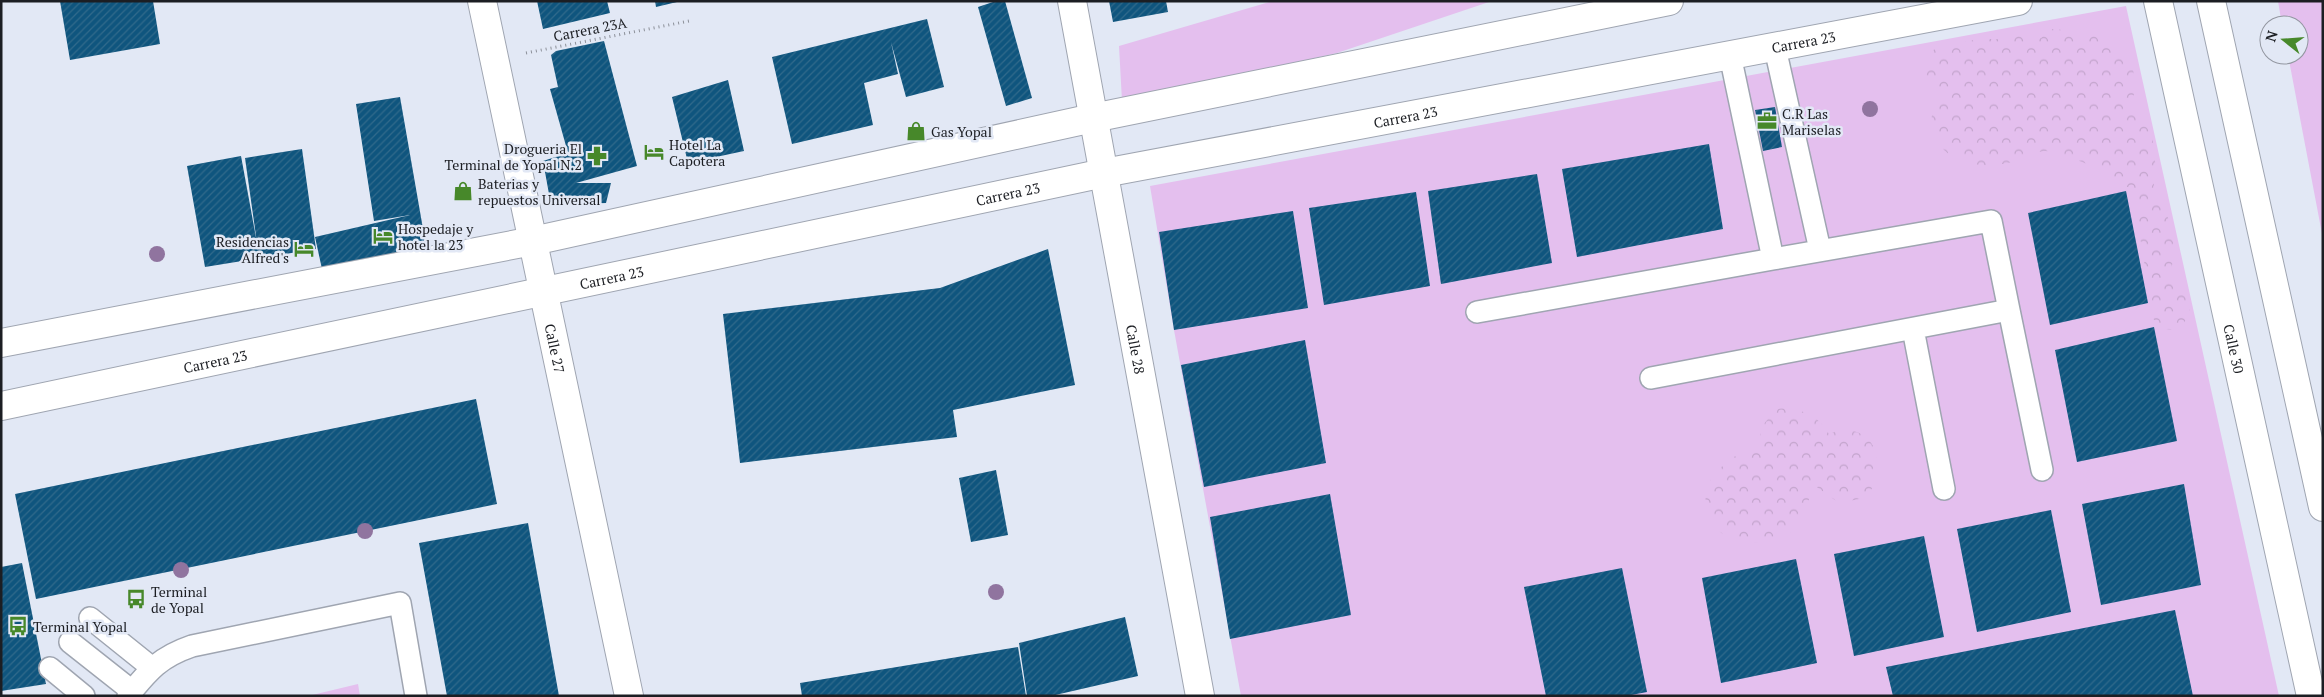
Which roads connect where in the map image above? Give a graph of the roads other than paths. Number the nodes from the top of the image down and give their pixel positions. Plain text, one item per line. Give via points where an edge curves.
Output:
1 (482, 1) edge
2 (1072, 1) edge
3 (1669, 1) edge
4 (2018, 1) edge
5 (2158, 1) edge
6 (2212, 1) edge
7 (1775, 48) junction
8 (1730, 55) junction
9 (1093, 118) junction
10 (1104, 173) junction
11 (533, 241) junction
12 (1820, 250) junction
13 (1773, 259) junction
14 (544, 292) junction
15 (2009, 310) junction
16 (1477, 312) dead end
17 (1913, 329) junction
18 (1, 343) edge
19 (1652, 378) dead end
20 (1, 406) edge
21 (2042, 470) dead end
22 (1944, 489) dead end
23 (2323, 507) edge
24 (90, 618) dead end
25 (70, 642) dead end
26 (151, 667) junction
27 (50, 668) dead end
28 (131, 693) edge
29 (84, 696) edge
30 (416, 696) edge
31 (629, 696) edge
32 (1200, 696) edge
33 (2311, 696) edge

1 - 11 street, Calle 27
2 - 9 street, Calle 28
3 - 9 street
4 - 7 street, Carrera 23
5 - 33 street, Calle 30
6 - 23 street
7 - 8 street, Carrera 23
7 - 12 lane
8 - 10 street, Carrera 23
8 - 13 lane
9 - 10 street, Calle 28
9 - 11 street
10 - 14 street, Carrera 23
10 - 32 street, Calle 28
11 - 14 street, Calle 27
11 - 18 street
12 - 13 lane
12 - 15 lane via 1990,221
13 - 16 lane
14 - 20 street, Carrera 23
14 - 31 street, Calle 27
15 - 17 lane
15 - 21 lane
17 - 19 lane
17 - 22 lane
24 - 26 lane
25 - 28 lane
26 - 28 lane
26 - 30 lane via 171,654 217,640 400,603
27 - 29 lane

